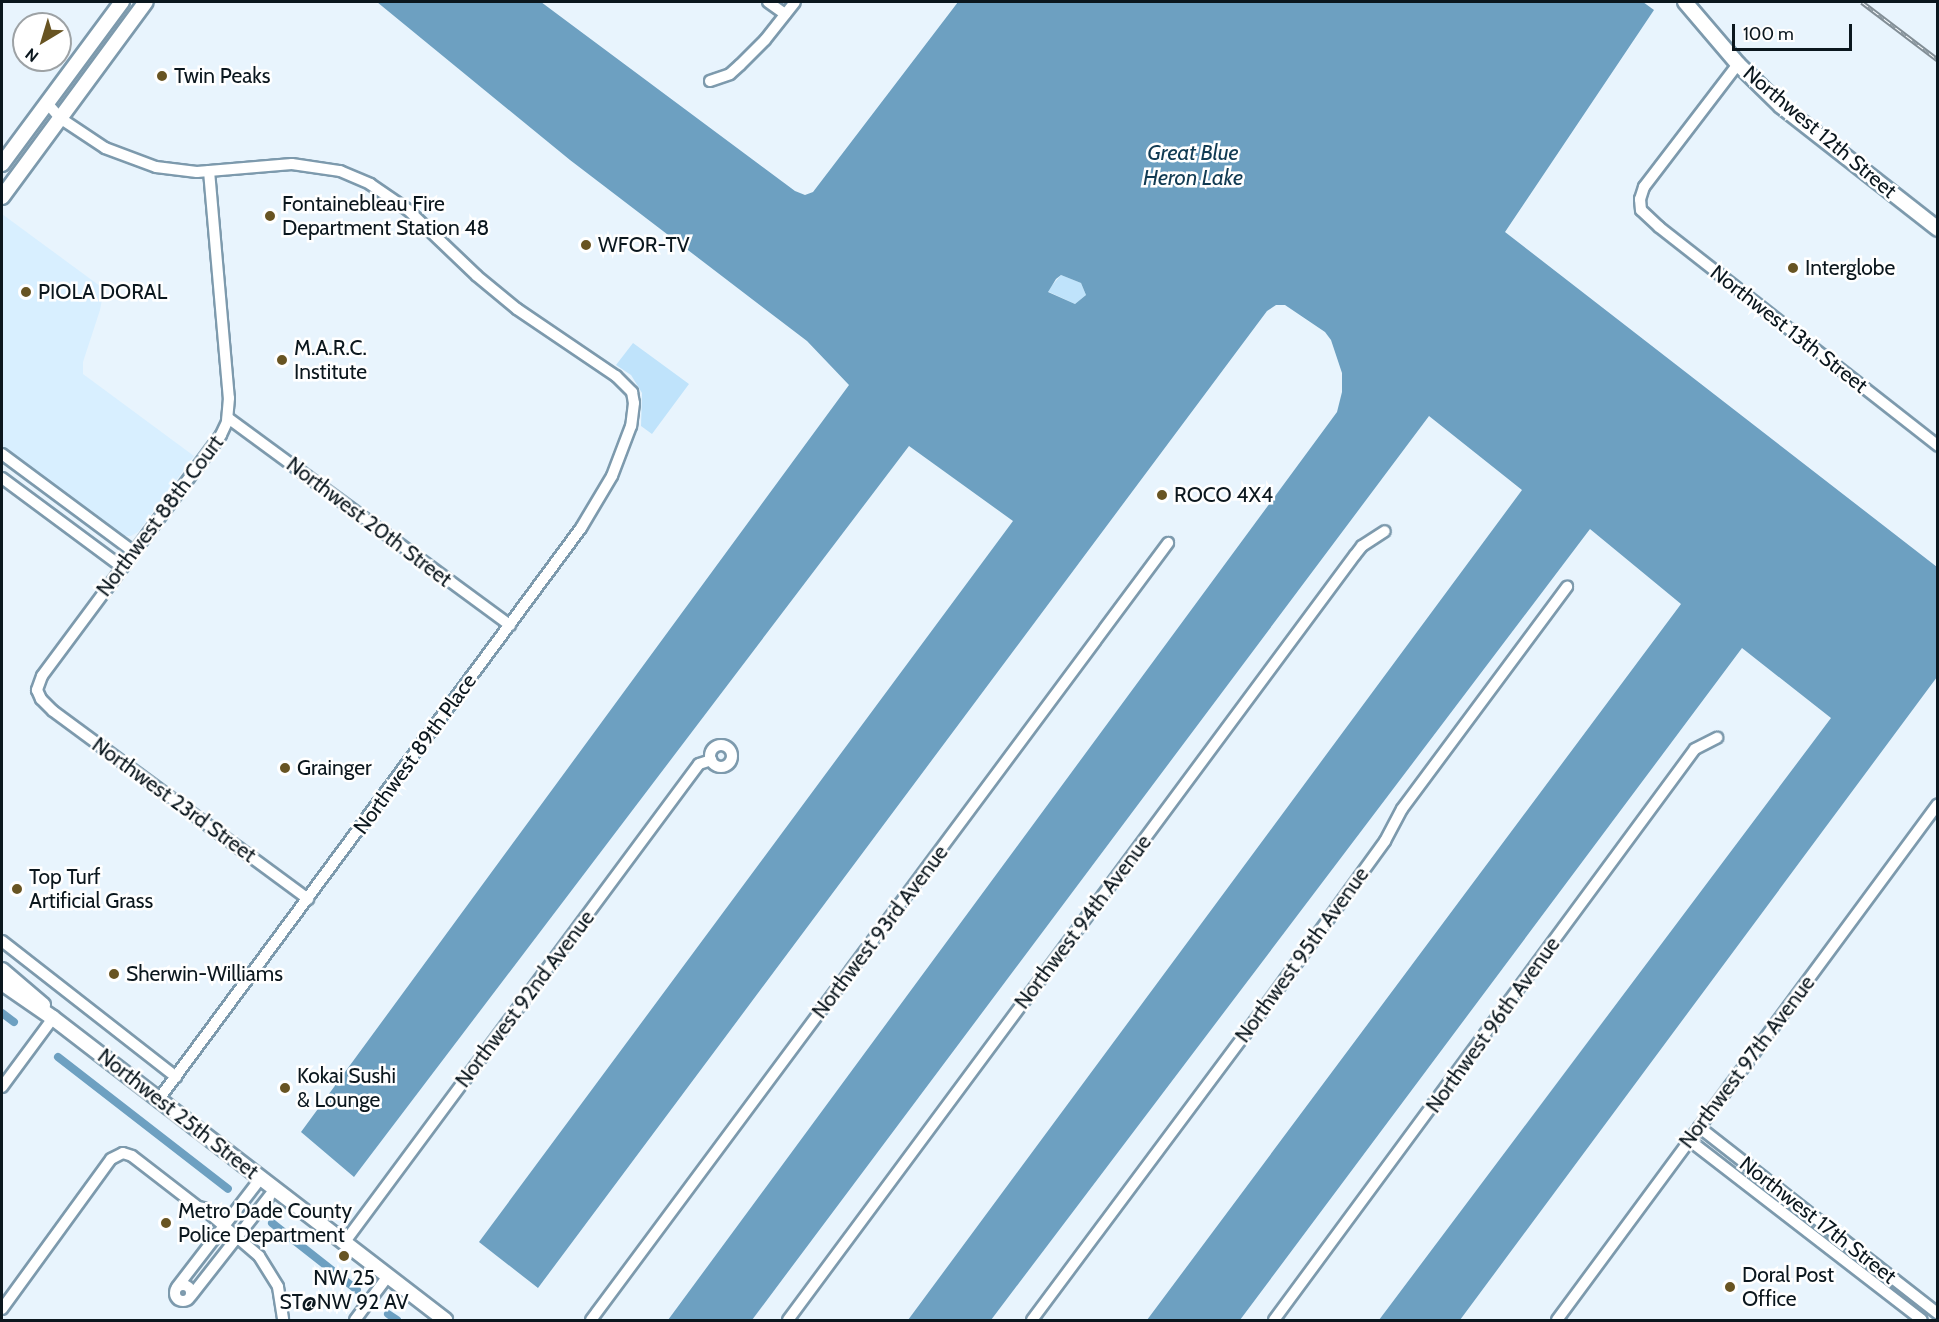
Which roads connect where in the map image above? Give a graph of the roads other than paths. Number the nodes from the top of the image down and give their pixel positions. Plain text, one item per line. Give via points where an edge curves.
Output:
1 (122, 2) edge
2 (146, 2) edge
3 (768, 2) edge
4 (795, 2) edge
5 (1685, 2) edge
6 (785, 14) junction
7 (1737, 64) junction
8 (711, 81) dead end
9 (44, 107) junction
10 (60, 118) junction
11 (2, 164) edge
12 (209, 171) junction
13 (2, 197) edge
14 (1938, 229) edge
15 (228, 418) junction
16 (1938, 446) edge
17 (2, 454) edge
18 (2, 478) edge
19 (1385, 531) dead end
20 (1168, 543) dead end
21 (134, 552) junction
22 (122, 567) junction
23 (1567, 587) dead end
24 (510, 625) junction
25 (41, 699) joint
26 (1717, 738) dead end
27 (711, 760) dead end
28 (1938, 804) edge
29 (308, 899) junction
30 (2, 941) edge
31 (2, 970) edge
32 (2, 983) edge
33 (53, 1018) junction
34 (176, 1077) junction
35 (2, 1087) edge
36 (159, 1099) junction
37 (1699, 1127) junction
38 (1689, 1140) junction
39 (261, 1178) junction
40 (275, 1189) junction
41 (234, 1213) junction
42 (248, 1224) junction
43 (223, 1227) junction
44 (237, 1238) junction
45 (344, 1243) junction
46 (388, 1276) junction
47 (2, 1309) edge
48 (1938, 1314) edge
49 (283, 1320) edge
50 (355, 1320) edge
51 (445, 1320) edge
52 (591, 1320) edge
53 (788, 1320) edge
54 (1032, 1320) edge
55 (1274, 1320) edge
56 (1557, 1320) edge
57 (1922, 1320) edge

1 - 9 main road
2 - 10 main road
3 - 6 street
4 - 6 street
5 - 7 main road, Northwest 12th Street
6 - 8 street via 735,70
7 - 14 main road, Northwest 12th Street via 1781,106
7 - 16 street, Northwest 13th Street via 1644,187 1641,210
9 - 10 street
9 - 11 main road
10 - 12 street via 105,148 134,161 170,170
10 - 13 main road
12 - 15 street, Northwest 88th Court
12 - 24 street, Northwest 89th Place via 292,164 340,171 370,184 408,210 502,297 616,376 632,392 631,426 606,488
15 - 21 street, Northwest 88th Court via 221,435
15 - 24 street, Northwest 20th Street
17 - 21 street
18 - 22 street
19 - 53 street, Northwest 94th Avenue via 1355,555
20 - 52 street, Northwest 93rd Avenue
21 - 22 street, Northwest 88th Court
22 - 25 street, Northwest 88th Court via 39,681
23 - 54 street, Northwest 95th Avenue via 1402,809 1384,841 1241,1040
24 - 29 street, Northwest 89th Place
25 - 29 street, Northwest 23rd Street
26 - 55 street, Northwest 96th Avenue via 1695,749
27 - 45 street, Northwest 92nd Avenue via 699,764
28 - 37 street, Northwest 97th Avenue
29 - 34 street, Northwest 89th Place
30 - 34 street
31 - 33 main road, Northwest 25th Street via 36,997
32 - 33 main road, Northwest 25th Street
33 - 35 street
33 - 36 main road, Northwest 25th Street
34 - 36 street, Northwest 89th Place
36 - 39 main road, Northwest 25th Street
37 - 38 street, Northwest 97th Avenue
37 - 48 street, Northwest 17th Street
38 - 56 street, Northwest 97th Avenue
38 - 57 street, Northwest 17th Street
39 - 40 main road, Northwest 25th Street
39 - 41 street
40 - 42 street
40 - 45 main road, Northwest 25th Street
41 - 42 street
41 - 43 street
42 - 44 street
43 - 44 street
43 - 44 street via 177,1287 187,1285 191,1296
43 - 47 street via 132,1156 117,1155
44 - 49 street via 272,1273 280,1293
45 - 46 main road, Northwest 25th Street
46 - 50 street
46 - 51 main road, Northwest 25th Street

